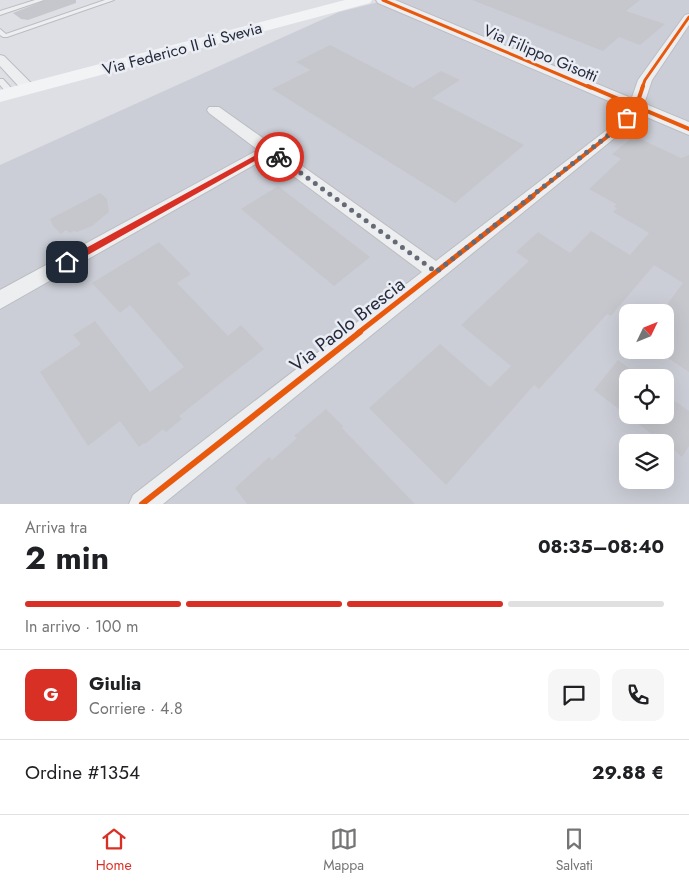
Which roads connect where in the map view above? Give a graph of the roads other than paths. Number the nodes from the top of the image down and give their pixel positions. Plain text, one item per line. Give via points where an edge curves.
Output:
1 (41, 0) edge
2 (111, 0) edge
3 (364, 0) edge
4 (383, 0) edge
5 (406, 0) edge
6 (0, 13) edge
7 (689, 17) edge
8 (0, 32) edge
9 (0, 59) edge
10 (10, 90) edge
11 (637, 102) junction
12 (214, 110) dead end
13 (689, 118) edge
14 (689, 129) edge
15 (269, 150) junction
16 (436, 272) junction
17 (0, 300) edge
18 (142, 504) edge

1 - 6 lane
2 - 8 lane via 5,36
3 - 10 main road, Via Federico II di Svevia
4 - 11 street, Via Filippo Gisotti
5 - 11 street, Via Filippo Gisotti
7 - 11 street, Via Paolo Brescia via 645,80
9 - 10 street
11 - 13 street, Via Filippo Gisotti
11 - 14 street, Via Filippo Gisotti
11 - 16 street, Via Paolo Brescia via 616,129
12 - 15 street
15 - 16 street
15 - 17 street
16 - 18 street, Via Paolo Brescia

